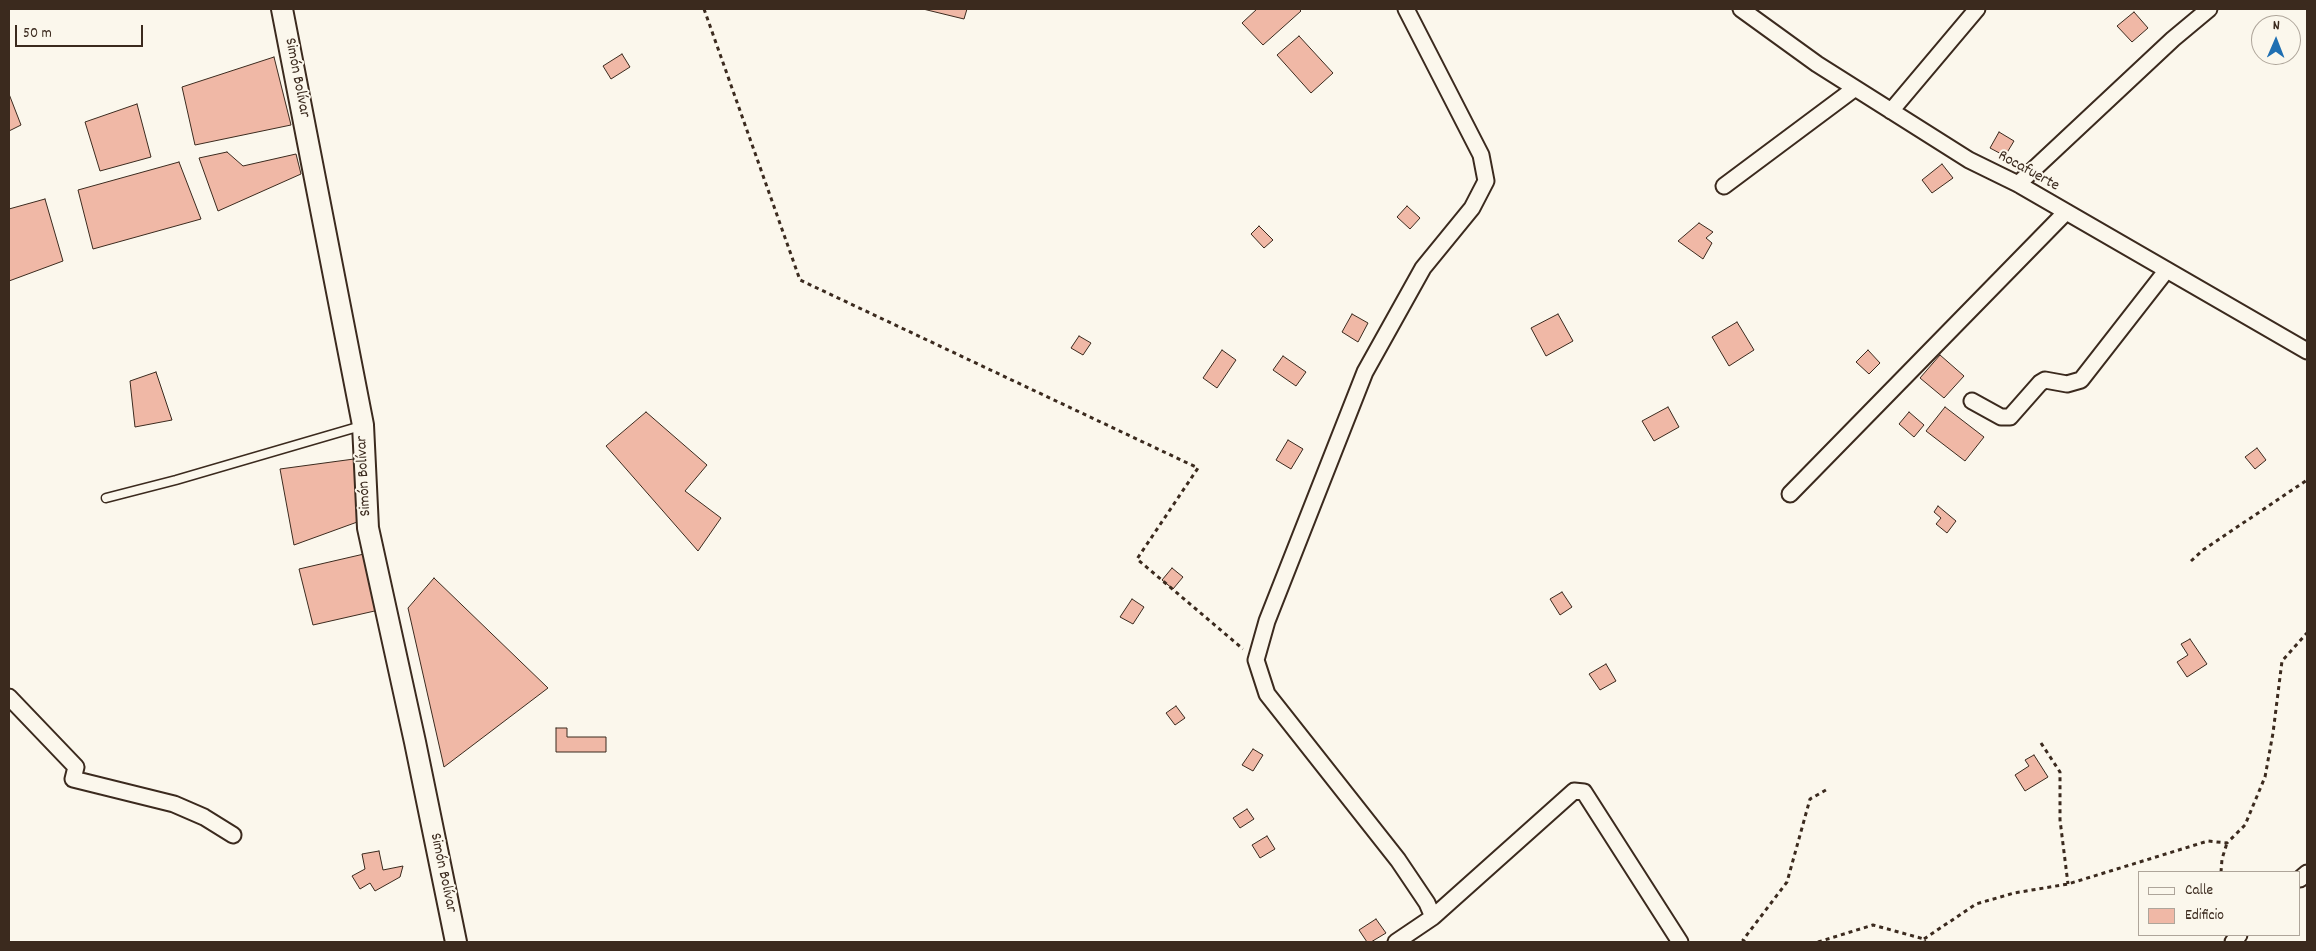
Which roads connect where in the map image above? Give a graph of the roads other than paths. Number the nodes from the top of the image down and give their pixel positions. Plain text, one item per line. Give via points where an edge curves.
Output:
1 (282, 9) edge
2 (1406, 9) edge
3 (1741, 9) edge
4 (1976, 9) edge
5 (2209, 9) edge
6 (1854, 88) junction
7 (1890, 111) junction
8 (2018, 184) junction
9 (1724, 186) dead end
10 (2065, 213) junction
11 (2166, 271) junction
12 (2307, 351) edge
13 (1972, 401) dead end
14 (363, 425) junction
15 (1790, 494) dead end
16 (106, 498) dead end
17 (9, 697) edge
18 (233, 835) dead end
19 (1433, 917) junction
20 (456, 942) edge
21 (1396, 942) edge
22 (1680, 942) edge

1 - 14 street, Simón Bolívar
2 - 19 street via 1481,155 1486,181 1472,208 1423,268 1365,372 1266,621 1256,660 1267,694 1398,860
3 - 6 street, Rocafuerte
4 - 7 street
5 - 8 street
6 - 7 street, Rocafuerte
6 - 9 street
7 - 8 street, Rocafuerte via 1969,160
8 - 10 street, Rocafuerte
10 - 11 street, Rocafuerte
10 - 15 street
11 - 12 street, Rocafuerte
11 - 13 street via 2081,380 2067,384 2045,380 2010,417 2001,417
14 - 16 lane
14 - 20 street, Simón Bolívar via 368,528
17 - 18 street via 76,767 73,779 174,804
19 - 21 street
19 - 22 street via 1574,791 1584,792

